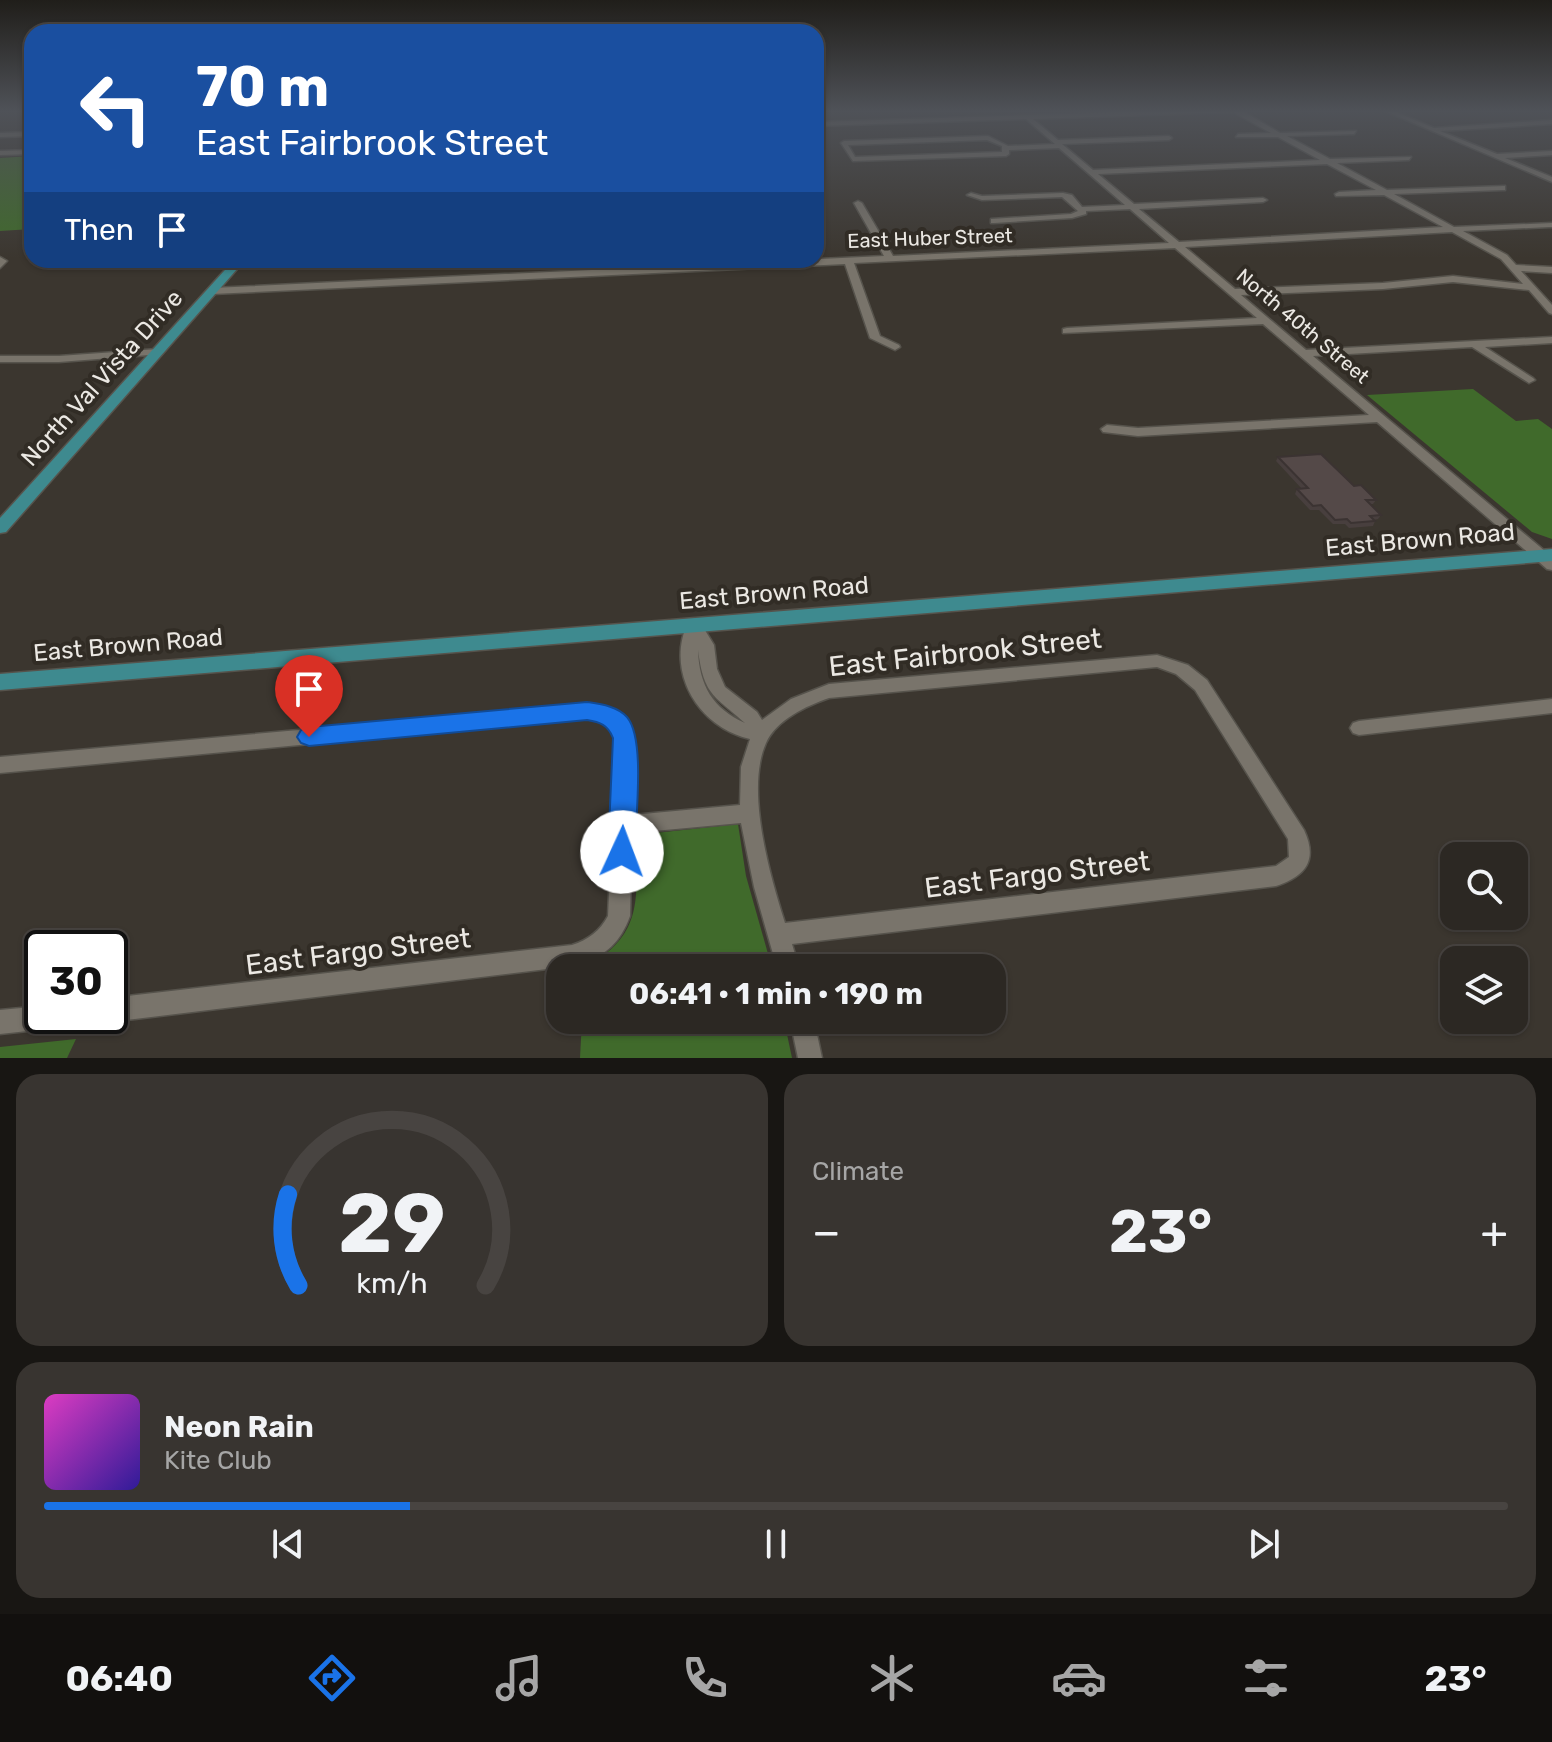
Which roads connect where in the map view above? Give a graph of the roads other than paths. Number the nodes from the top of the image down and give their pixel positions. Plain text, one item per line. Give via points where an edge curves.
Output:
1 (1077, 159) edge
2 (1324, 159) edge
3 (1371, 159) edge
4 (1503, 159) edge
5 (1327, 161) junction
6 (1092, 172) junction
7 (1552, 180) edge
8 (1502, 188) dead end
9 (1387, 192) junction
10 (1339, 194) dead end
11 (971, 195) dead end
12 (982, 198) junction
13 (1263, 200) dead end
14 (858, 203) dead end
15 (1132, 206) junction
16 (1080, 207) junction
17 (1549, 225) dead end
18 (1456, 229) junction
19 (1178, 245) junction
20 (889, 257) junction
21 (848, 259) junction
22 (824, 260) edge
23 (233, 268) edge
24 (624, 268) edge
25 (1515, 268) junction
26 (1552, 270) edge
27 (1532, 288) junction
28 (212, 291) junction
29 (1233, 292) junction
30 (1552, 311) edge
31 (1266, 321) junction
32 (1067, 331) dead end
33 (1552, 340) edge
34 (1475, 344) junction
35 (895, 347) dead end
36 (158, 352) junction
37 (1304, 353) junction
38 (0, 359) edge
39 (1529, 380) dead end
40 (1381, 418) junction
41 (1107, 429) dead end
42 (0, 528) edge
43 (1548, 558) edge
44 (694, 626) junction
45 (0, 682) edge
46 (724, 698) junction
47 (1552, 706) edge
48 (709, 709) junction
49 (1359, 728) dead end
50 (761, 734) junction
51 (0, 765) edge
52 (752, 813) junction
53 (622, 825) junction
54 (1300, 862) joint
55 (778, 935) junction
56 (784, 954) edge
57 (128, 1008) edge
58 (24, 1019) edge
59 (0, 1022) edge
60 (805, 1034) edge
61 (810, 1058) edge

1 - 6 street, North 40th Street
2 - 5 street
3 - 5 street
4 - 7 street
5 - 6 street
5 - 9 street
6 - 15 street, North 40th Street
8 - 9 street
9 - 10 street
9 - 18 street
11 - 12 street
12 - 16 street via 1063,195
12 - 16 street via 996,219 1072,216 1081,214
13 - 15 street
14 - 20 street
15 - 16 street
15 - 19 street, North 40th Street
17 - 18 street, East Huber Street
18 - 19 street, East Huber Street
18 - 25 street
19 - 20 street, East Huber Street
19 - 29 street, North 40th Street
20 - 21 street, East Huber Street
21 - 22 street, East Huber Street
21 - 35 street via 875,338
23 - 28 main road, North Val Vista Drive
24 - 28 street, East Huber Street
25 - 26 street
25 - 27 street
27 - 29 street via 1453,279
27 - 30 street
28 - 36 main road, North Val Vista Drive
29 - 31 street, North 40th Street
31 - 32 street
31 - 37 street, North 40th Street
33 - 34 street
34 - 37 street
34 - 39 street
36 - 38 street
36 - 42 main road, North Val Vista Drive
37 - 40 street, North 40th Street
40 - 41 street via 1138,432
40 - 43 street, North 40th Street
43 - 44 main road, East Brown Road
44 - 45 main road, East Brown Road
44 - 46 street
44 - 48 street via 688,646 691,674
46 - 48 street
46 - 50 street via 751,717
47 - 49 street
48 - 50 street via 738,732
50 - 52 street via 750,760
50 - 54 street, East Fairbrook Street via 798,703 829,691 1157,661 1186,670 1201,685 1297,836
51 - 53 street via 587,711 614,719 625,738
52 - 53 street
52 - 55 street via 762,884
53 - 57 street, East Fargo Street via 619,916 609,937 585,953
54 - 55 street, East Fargo Street via 1276,876
55 - 56 street
58 - 59 street
60 - 61 street

